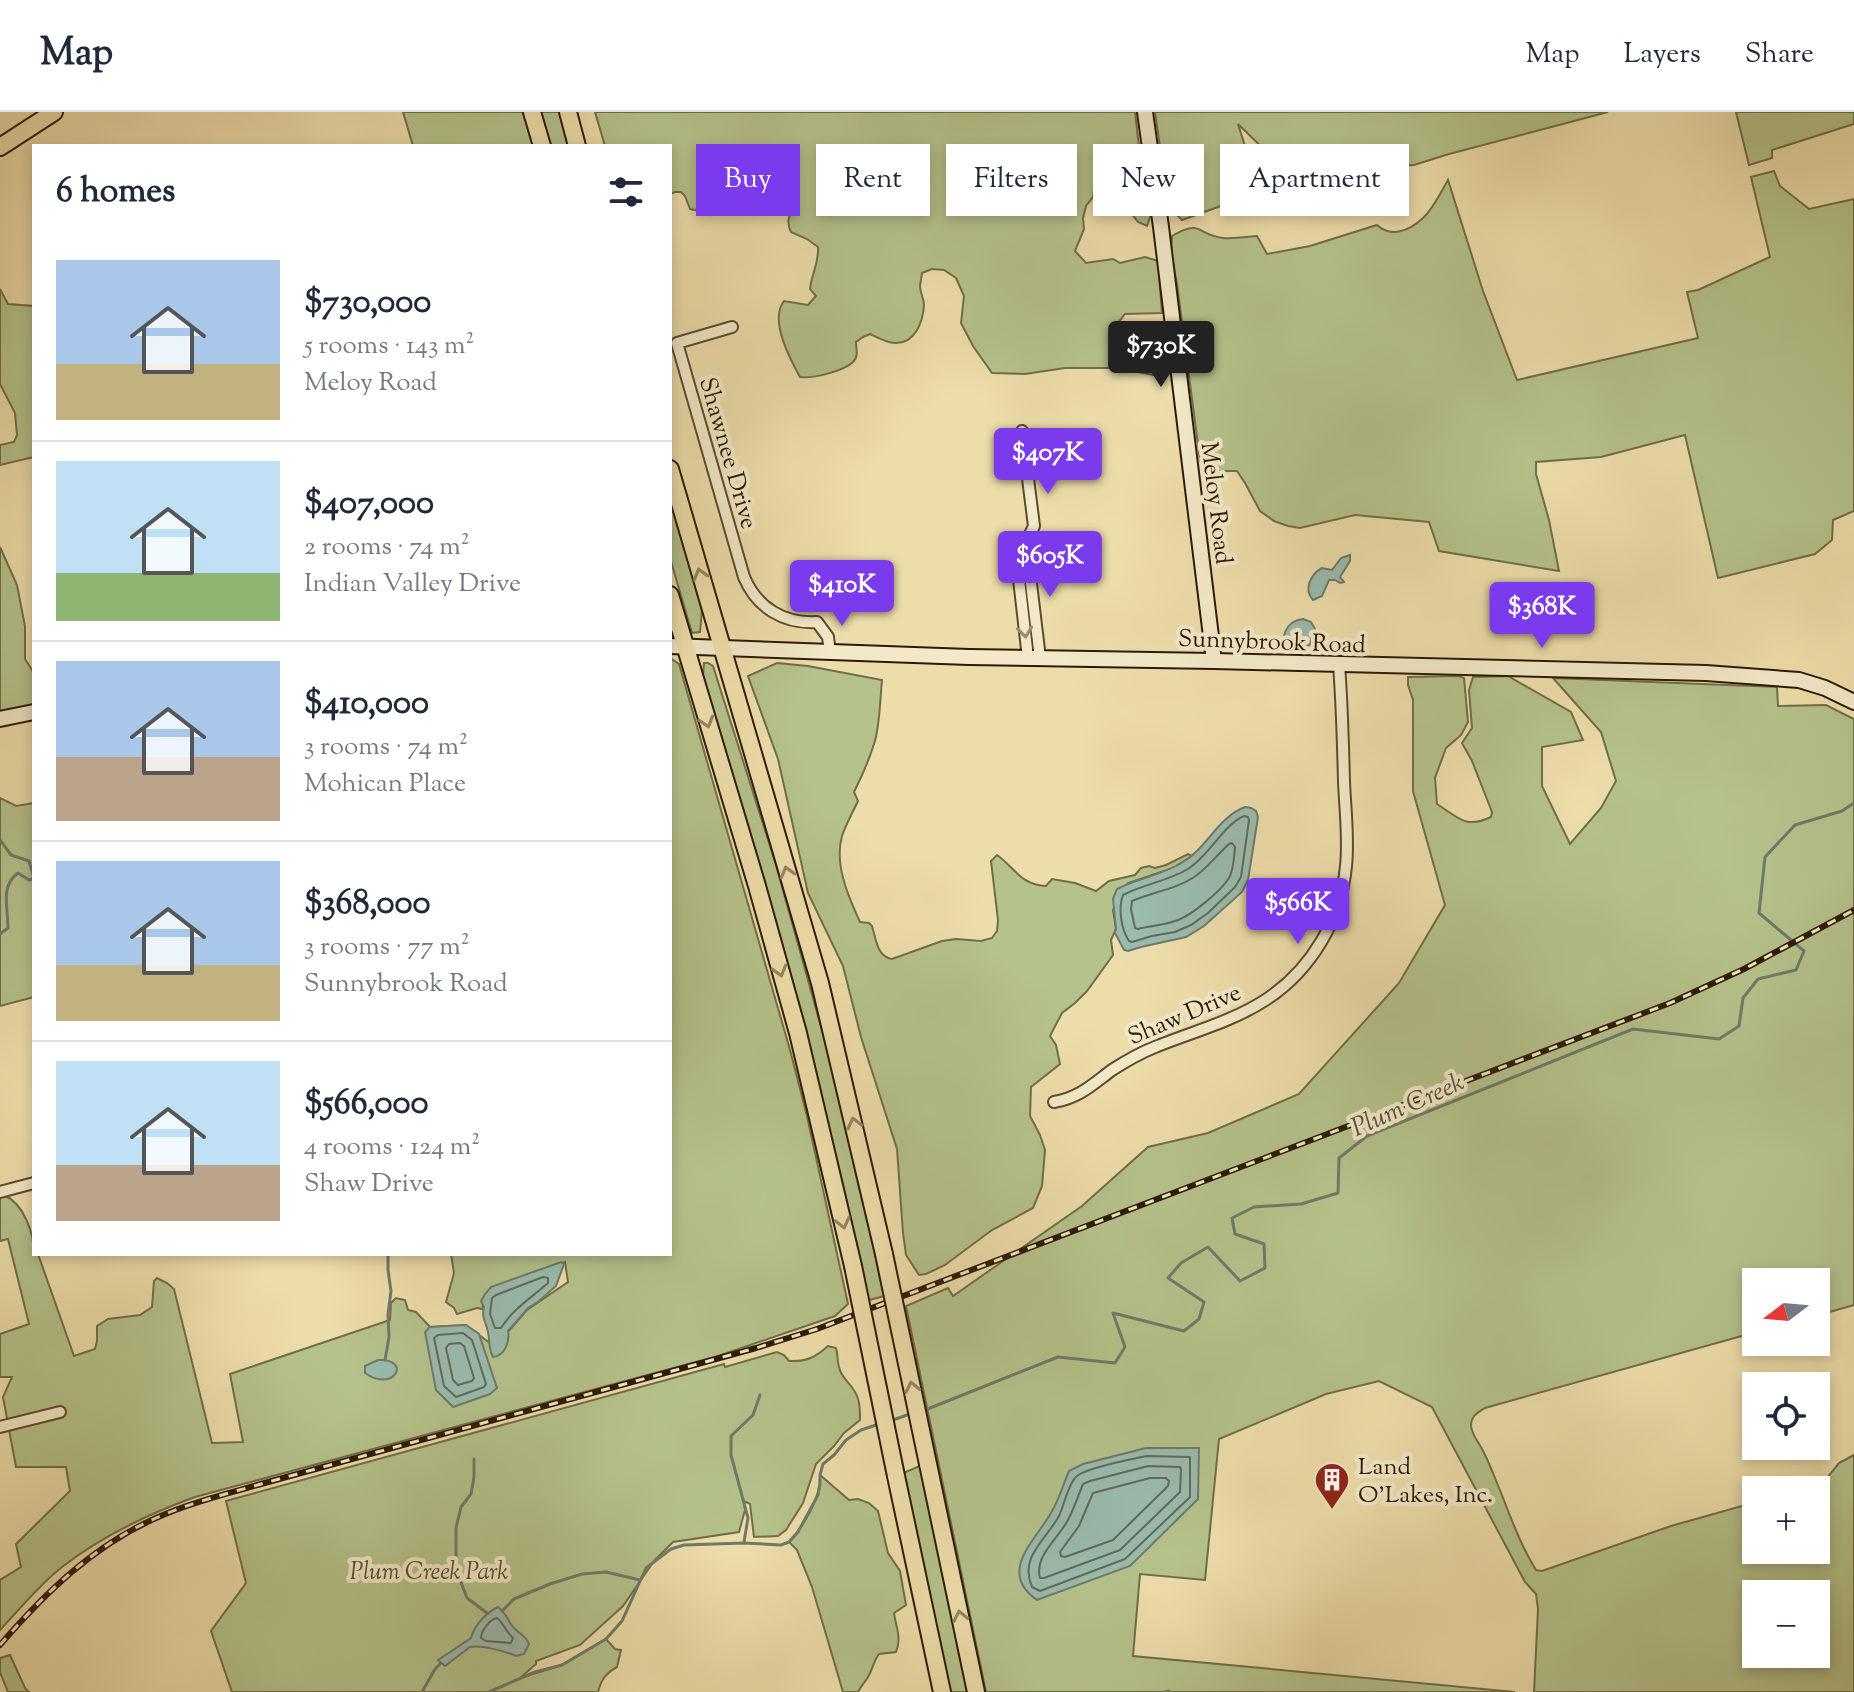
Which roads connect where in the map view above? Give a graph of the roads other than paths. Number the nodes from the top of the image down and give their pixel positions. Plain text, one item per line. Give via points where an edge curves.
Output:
1 (54, 112) edge
2 (532, 112) edge
3 (568, 112) edge
4 (1145, 112) edge
5 (541, 144) edge
6 (576, 144) edge
7 (0, 147) edge
8 (732, 327) dead end
9 (1022, 431) dead end
10 (672, 476) edge
11 (672, 610) edge
12 (677, 647) edge
13 (722, 649) junction
14 (830, 653) junction
15 (1034, 658) junction
16 (1214, 661) junction
17 (1339, 665) junction
18 (1854, 702) edge
19 (32, 712) edge
20 (0, 719) edge
21 (1054, 1102) dead end
22 (32, 1184) edge
23 (0, 1192) edge
24 (60, 1412) dead end
25 (0, 1427) edge
26 (942, 1692) edge
27 (976, 1692) edge

1 - 7 main road
2 - 5 main road
3 - 6 main road
4 - 16 street, Meloy Road
8 - 14 street, Shawnee Drive via 677,343 744,577 761,604 794,622 817,622 826,632
9 - 15 street via 1034,526 1022,552 1029,567
13 -> 10 main road
11 - 12 main road
12 - 13 street, Sunnybrook Road
12 -> 26 main road, bridge via 757,886 798,1033
13 - 14 street, Sunnybrook Road
27 -> 13 main road, bridge via 884,1254 820,983
14 - 15 street, Sunnybrook Road
15 - 16 street, Sunnybrook Road
16 - 17 street, Sunnybrook Road
17 - 18 street, Sunnybrook Road via 1773,677 1811,682
17 - 21 street, Shaw Drive via 1346,868 1340,899 1319,946 1265,1001 1144,1051 1079,1095
19 - 20 street
22 - 23 street
24 - 25 street

